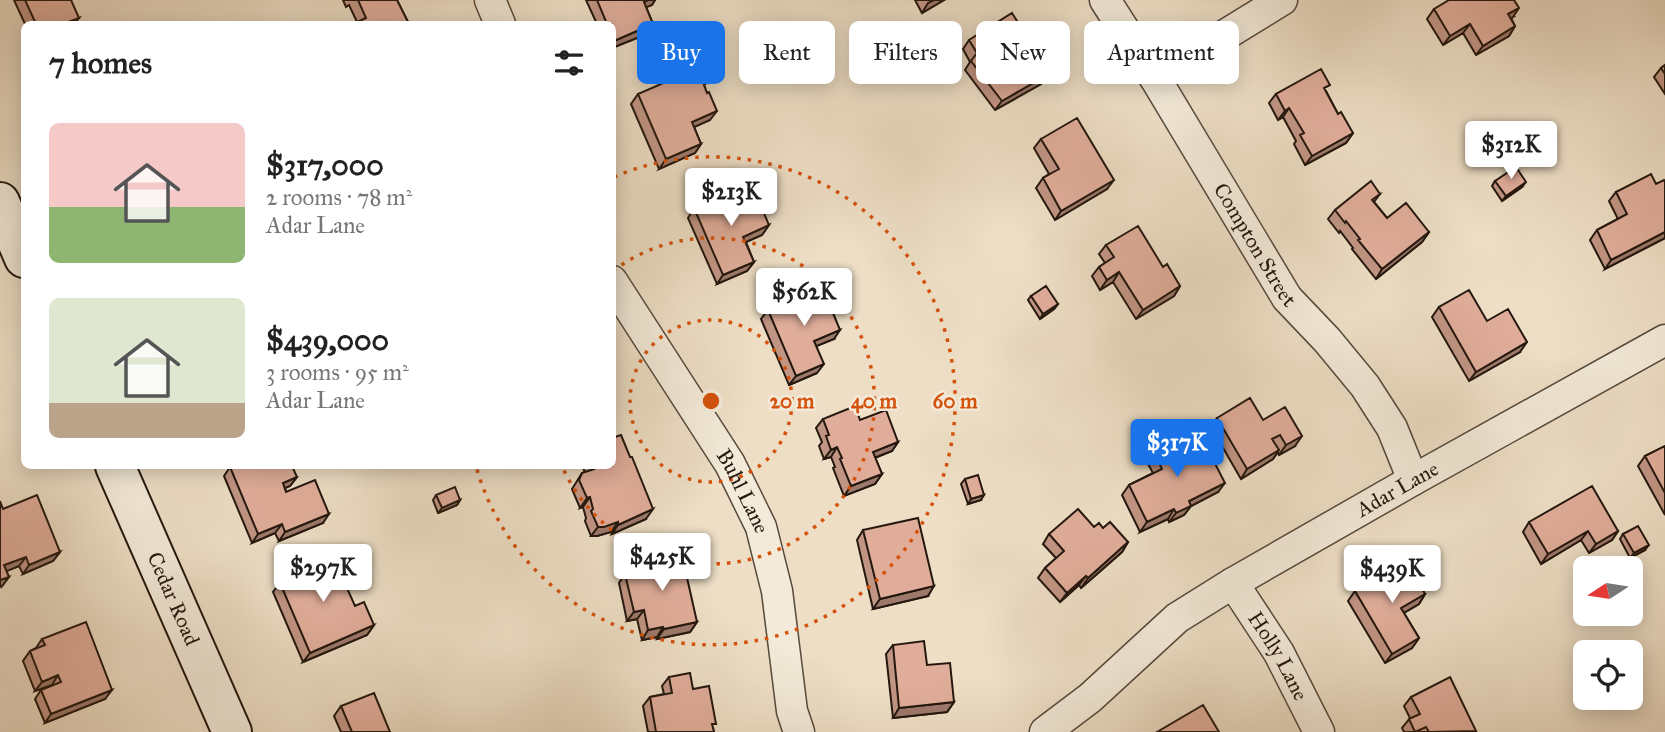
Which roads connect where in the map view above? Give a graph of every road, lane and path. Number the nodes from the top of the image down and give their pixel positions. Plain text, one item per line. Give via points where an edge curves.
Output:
1 (489, 0) edge
2 (1105, 0) edge
3 (1282, 0) edge
4 (499, 21) edge
5 (1118, 21) edge
6 (1239, 26) edge
7 (1159, 84) edge
8 (0, 202) edge
9 (21, 251) edge
10 (616, 287) edge
11 (1665, 341) edge
12 (116, 469) edge
13 (1413, 480) junction
14 (1233, 583) junction
15 (232, 732) edge
16 (799, 732) edge
17 (1045, 732) edge
18 (1319, 732) edge

1 - 4 street
2 - 5 street, Compton Street
3 - 6 street
7 - 13 street, Compton Street via 1287,298 1327,340 1392,428
8 - 9 street
10 - 16 street, Buhl Lane via 730,464 761,527 777,591 792,711
11 - 13 street, Adar Lane
12 - 15 street, Cedar Road
13 - 14 street, Adar Lane
14 - 17 street, Adar Lane via 1177,618 1090,698
14 - 18 street, Holly Lane via 1279,653

